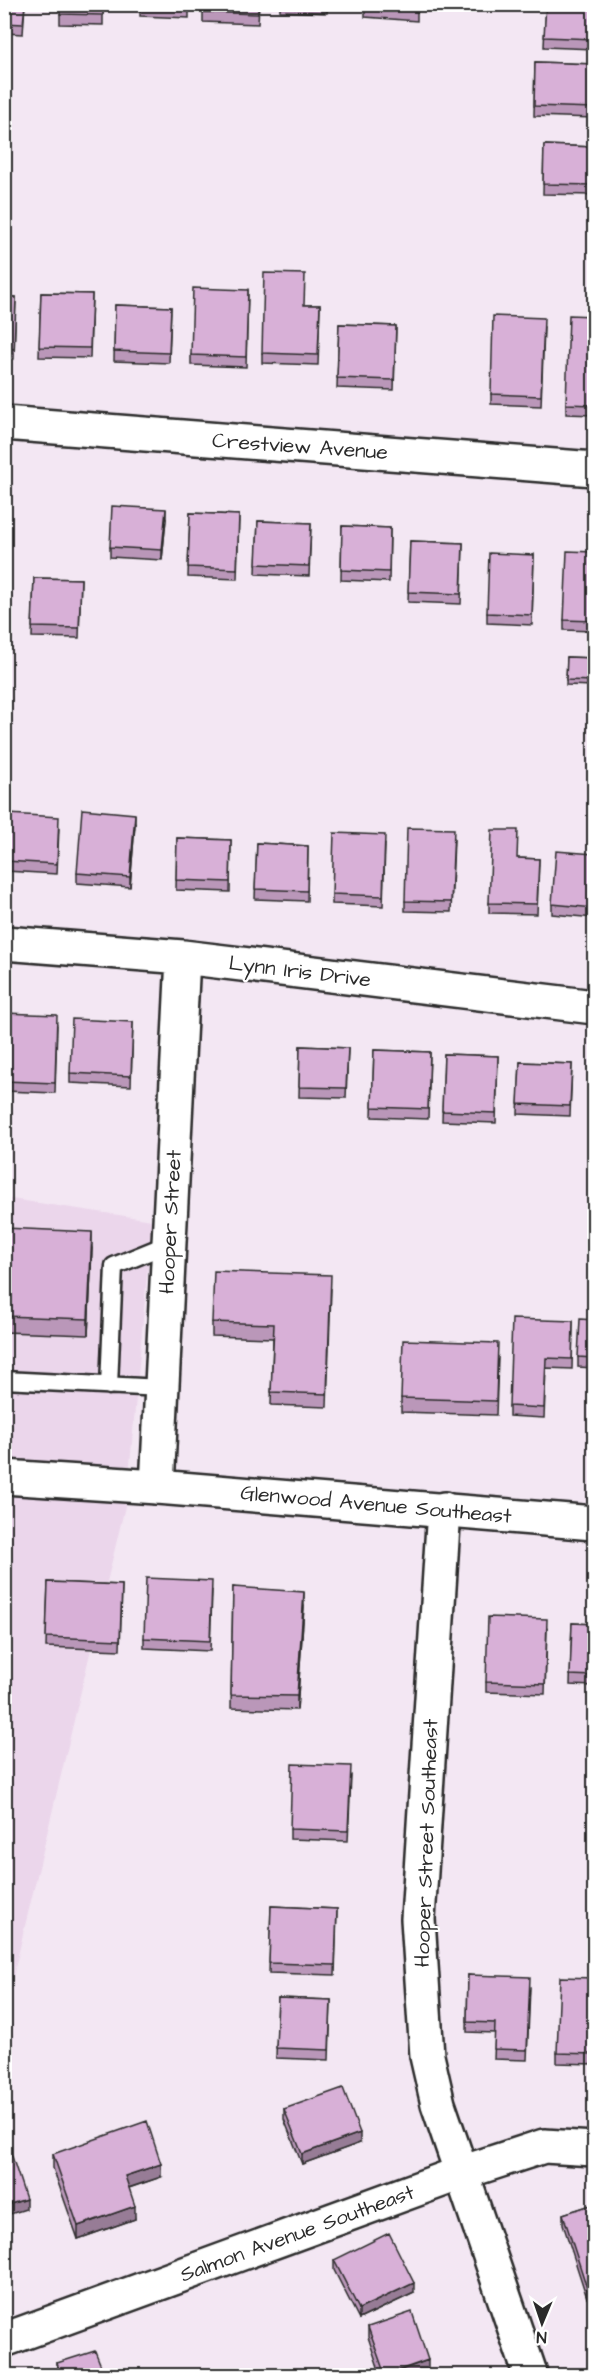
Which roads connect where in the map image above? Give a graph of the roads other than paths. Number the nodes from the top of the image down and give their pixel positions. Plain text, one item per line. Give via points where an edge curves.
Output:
1 (4, 423) edge
2 (594, 469) edge
3 (4, 943) edge
4 (183, 957) junction
5 (594, 1007) edge
6 (168, 1244) junction
7 (4, 1380) edge
8 (109, 1386) junction
9 (162, 1388) junction
10 (4, 1477) edge
11 (157, 1487) junction
12 (444, 1509) junction
13 (594, 1522) edge
14 (594, 2149) edge
15 (461, 2173) junction
16 (4, 2340) edge
17 (531, 2376) edge

1 - 2 street, Crestview Avenue
3 - 4 street, Lynn Iris Drive
4 - 5 street, Lynn Iris Drive
4 - 6 street, Hooper Street
6 - 8 lane via 114,1266
6 - 9 street, Hooper Street
7 - 8 lane
8 - 9 lane
9 - 11 street, Hooper Street
10 - 11 street, Glenwood Avenue Southeast
11 - 12 street, Glenwood Avenue Southeast
12 - 13 street, Glenwood Avenue Southeast
12 - 15 street, Hooper Street Southeast via 418,1919 427,2056
14 - 15 street, Salmon Avenue Southeast via 544,2146
15 - 16 street, Salmon Avenue Southeast
15 - 17 street, Hooper Street Southeast

